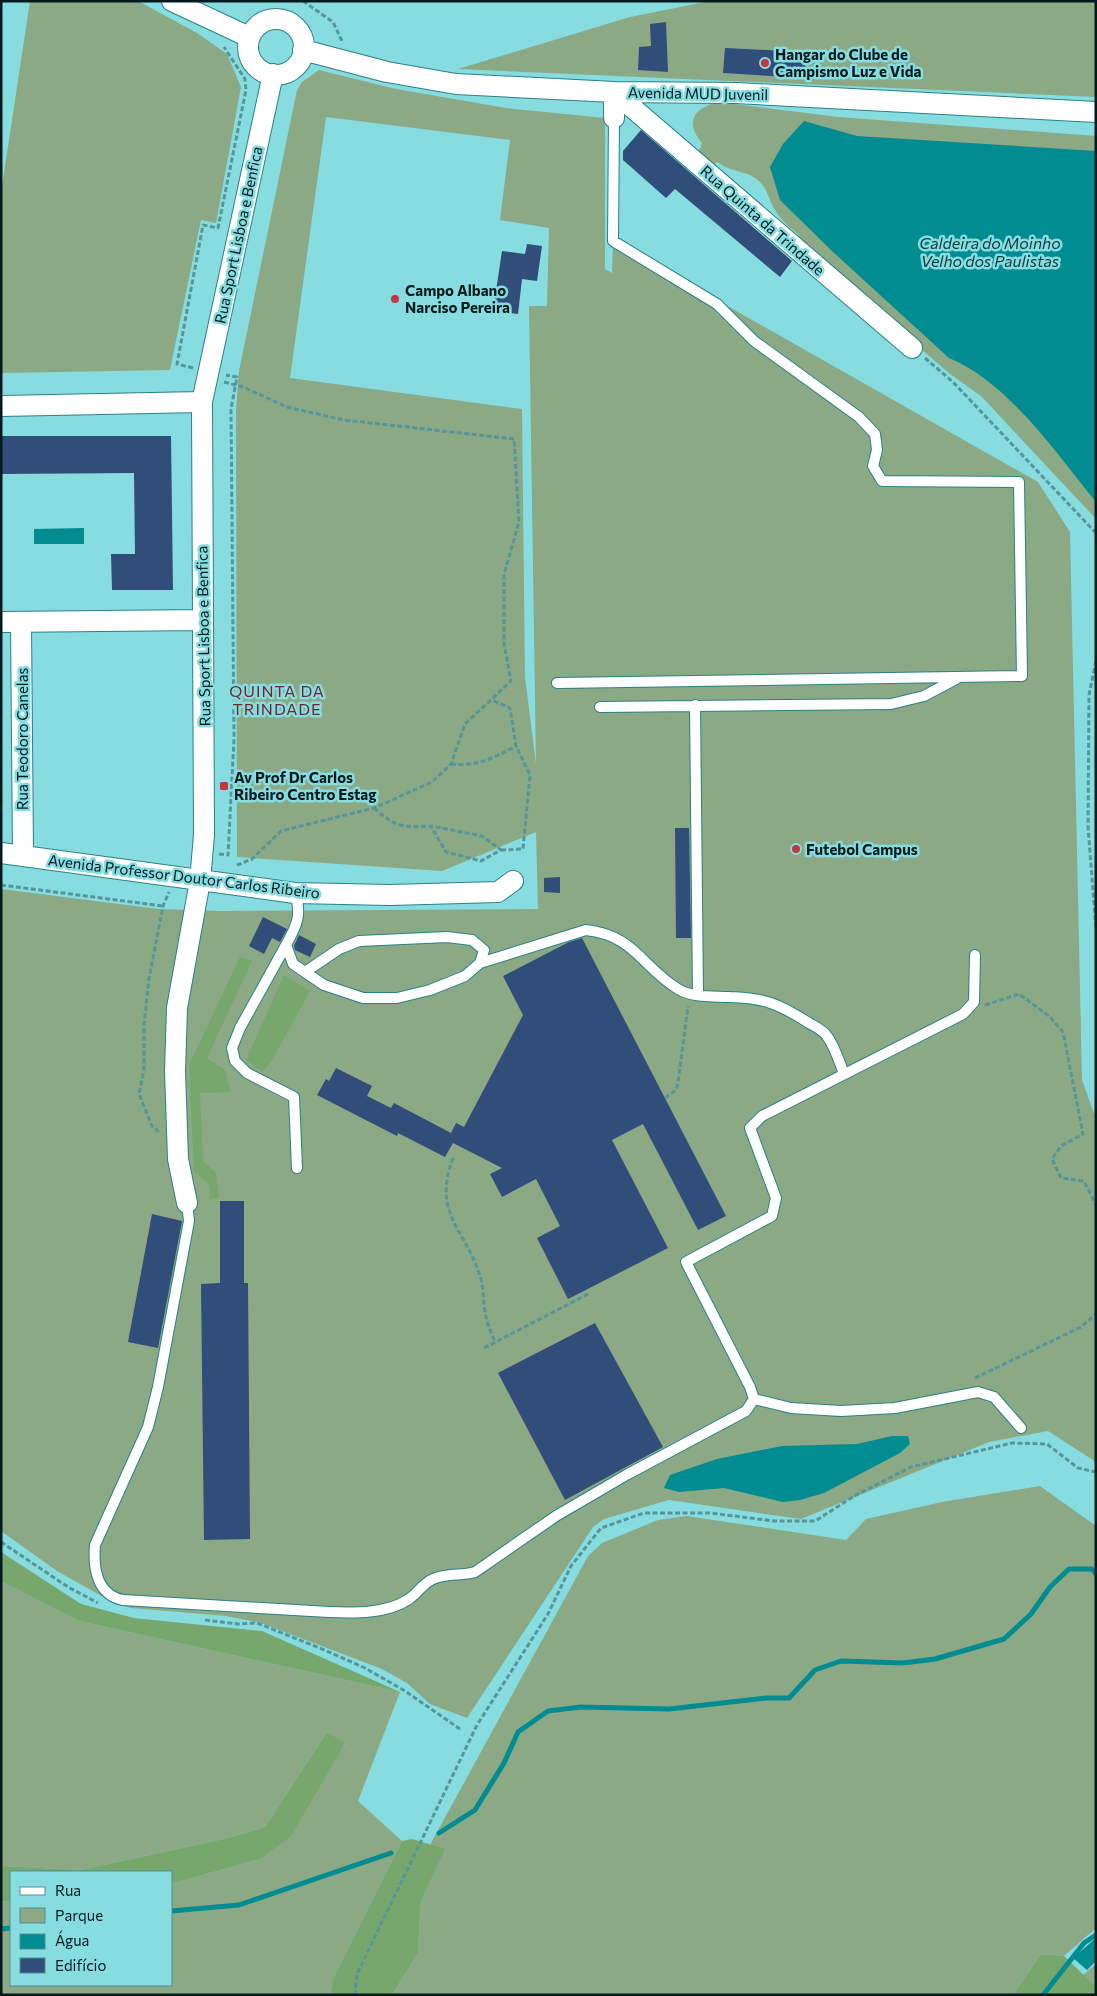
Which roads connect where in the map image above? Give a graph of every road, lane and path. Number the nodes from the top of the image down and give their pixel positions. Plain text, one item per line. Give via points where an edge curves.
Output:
1 (172, 1) edge
2 (303, 1) edge
3 (249, 37) junction
4 (303, 50) junction
5 (354, 64) junction
6 (273, 74) junction
7 (614, 92) junction
8 (1096, 112) edge
9 (614, 118) joint
10 (912, 348) joint
11 (207, 377) junction
12 (202, 402) junction
13 (1, 406) edge
14 (1096, 533) edge
15 (202, 620) junction
16 (1, 622) edge
17 (22, 622) junction
18 (1096, 661) edge
19 (959, 678) junction
20 (557, 683) dead end
21 (492, 700) junction
22 (695, 705) junction
23 (600, 707) dead end
24 (516, 746) junction
25 (451, 764) junction
26 (374, 808) junction
27 (431, 826) junction
28 (501, 850) junction
29 (1, 853) edge
30 (23, 856) junction
31 (226, 870) dead end
32 (200, 880) junction
33 (513, 881) dead end
34 (1, 885) edge
35 (296, 893) junction
36 (163, 906) dead end
37 (1096, 929) edge
38 (286, 945) junction
39 (975, 955) dead end
40 (480, 963) junction
41 (305, 972) junction
42 (694, 994) junction
43 (970, 1007) junction
44 (844, 1074) junction
45 (665, 1098) dead end
46 (453, 1158) dead end
47 (296, 1168) dead end
48 (187, 1202) joint
49 (1096, 1205) edge
50 (590, 1293) dead end
51 (1096, 1314) edge
52 (495, 1342) junction
53 (484, 1348) dead end
54 (968, 1382) dead end
55 (754, 1399) junction
56 (1021, 1428) dead end
57 (1096, 1472) edge
58 (1, 1542) edge
59 (107, 1606) dead end
60 (196, 1619) dead end
61 (460, 1729) dead end
62 (355, 1995) edge

1 - 3 street
2 - 5 path via 333,22
3 - 4 street via 260,23 269,19 287,21 300,33
3 - 6 street via 248,54 252,61 265,72
4 - 5 street, Avenida MUD Juvenil
4 - 6 street via 301,58 290,71
5 - 7 street, Avenida MUD Juvenil via 456,84
6 - 11 street, Rua Sport Lisboa e Benfica
7 - 8 street, Avenida MUD Juvenil via 736,93
7 - 9 street
7 - 10 street, Rua Quinta da Trindade
9 - 19 lane via 613,241 717,304 754,341 859,417 875,434 873,466 882,481 1020,482 1022,676
10 - 14 path via 953,382
11 - 12 street, Rua Sport Lisboa e Benfica
11 - 21 path via 243,387 287,407 344,420 514,439 520,522 504,574 504,644 511,681
12 - 13 street
12 - 15 street, Rua Sport Lisboa e Benfica
15 - 17 street
15 - 32 street, Rua Sport Lisboa e Benfica via 204,835
16 - 17 street
17 - 30 street, Rua Teodoro Canelas
18 - 37 path via 1089,695 1088,827
19 - 20 lane
19 - 22 lane via 924,696 891,704
21 - 24 path via 510,708
21 - 25 path via 465,724
22 - 23 lane
22 - 42 lane
24 - 25 path via 488,761 466,766
24 - 28 path via 530,775 523,849
25 - 26 path via 432,782
26 - 27 path via 405,828
26 - 31 path via 281,831 252,859
27 - 28 path via 482,836
27 - 28 path via 446,852 481,861
29 - 30 street, Avenida Professor Doutor Carlos Ribeiro
30 - 32 street, Avenida Professor Doutor Carlos Ribeiro
32 - 35 street, Avenida Professor Doutor Carlos Ribeiro
32 - 48 street, Rua Sport Lisboa e Benfica via 177,1008 178,1160
33 - 35 street, Avenida Professor Doutor Carlos Ribeiro via 498,892
34 - 36 path
35 - 38 lane via 300,910
38 - 41 lane via 293,964
38 - 47 lane via 232,1048 235,1061 247,1073 294,1097
39 - 43 lane via 974,1002
40 - 41 lane via 465,976 430,990 397,998 363,998 324,985
40 - 41 lane via 484,950 472,940 447,937 359,941 338,949
40 - 42 lane via 586,930 603,932 621,940 679,990
42 - 44 lane via 774,1002 826,1034
42 - 45 path via 678,1083 676,1090
43 - 44 lane via 963,1014
43 - 49 path via 995,1003 1019,994 1049,1016 1064,1032 1083,1134 1061,1146 1052,1159 1062,1178 1084,1181
44 - 55 lane via 762,1116 750,1128 776,1198 772,1216 686,1262
46 - 52 path via 446,1181 448,1208 483,1284 486,1320
48 - 55 lane via 189,1221 148,1427 96,1545 97,1576 105,1592 116,1599 354,1613 395,1606 410,1599 433,1579 475,1572 556,1516 746,1411
50 - 52 path
51 - 54 path via 1081,1327
52 - 53 path
55 - 56 lane via 791,1408 841,1411 895,1408 978,1392 994,1397
57 - 62 path via 1078,1468 1047,1444 1012,1443 911,1466 815,1521 774,1521 710,1513 644,1513 602,1528 570,1566 548,1614 477,1725 357,1974
58 - 59 path via 68,1587
60 - 61 path via 257,1623 297,1639 365,1668

